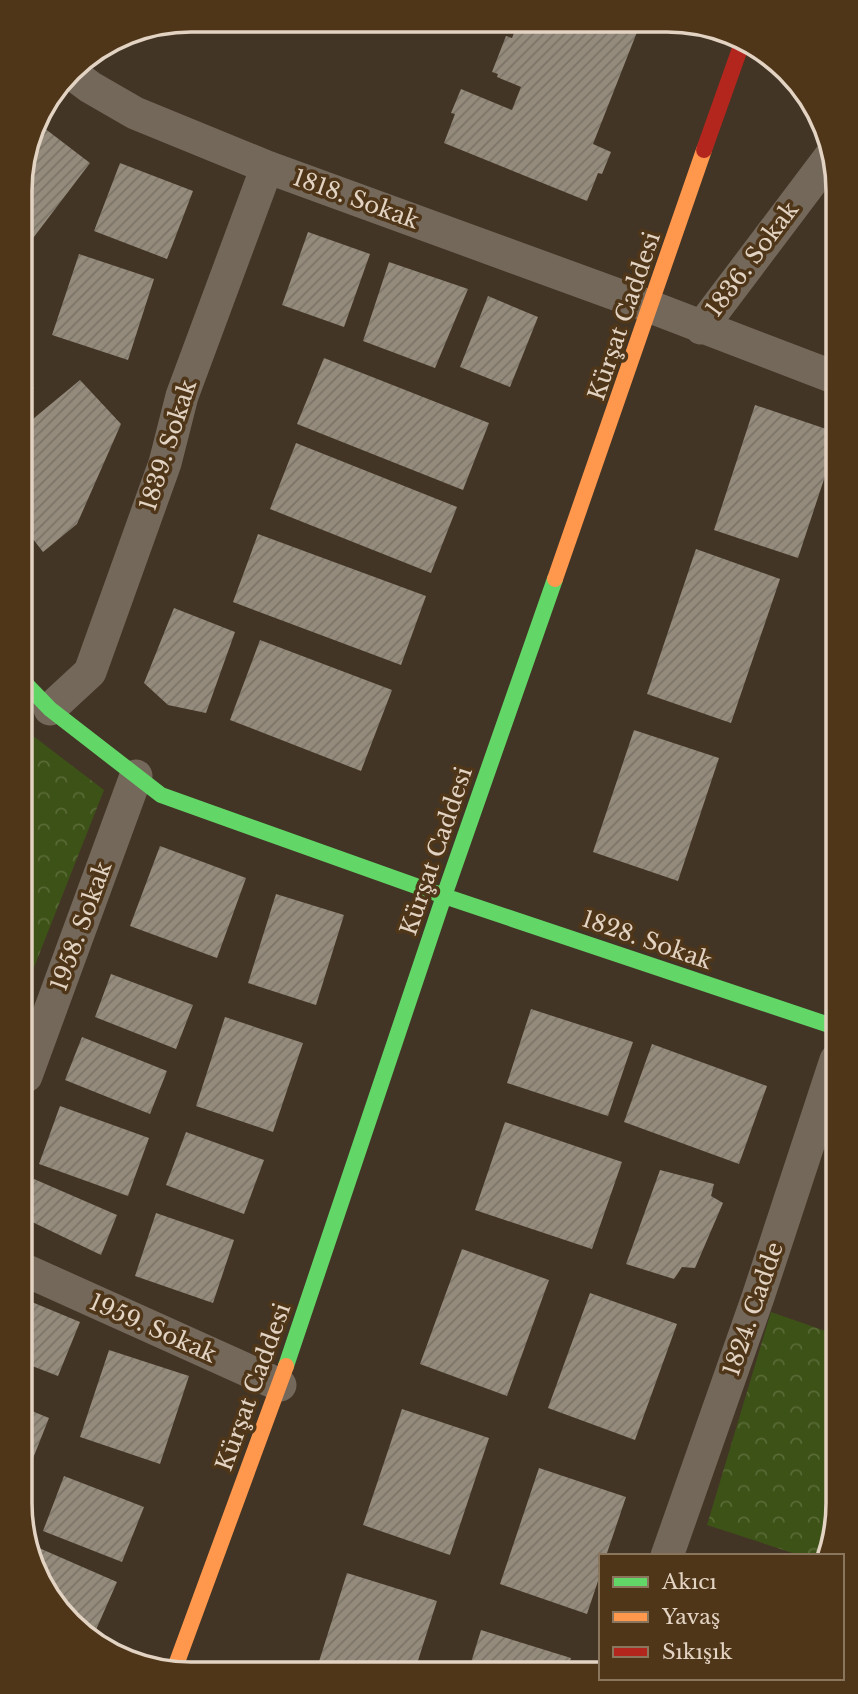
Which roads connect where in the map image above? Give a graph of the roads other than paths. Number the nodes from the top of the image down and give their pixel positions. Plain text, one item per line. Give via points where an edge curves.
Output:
1 (740, 49) edge
2 (79, 78) edge
3 (824, 165) edge
4 (267, 167) junction
5 (651, 307) junction
6 (701, 327) junction
7 (827, 374) edge
8 (32, 690) edge
9 (50, 709) junction
10 (136, 776) junction
11 (444, 896) junction
12 (826, 1024) edge
13 (32, 1060) edge
14 (826, 1087) edge
15 (32, 1273) edge
16 (280, 1385) junction
17 (668, 1554) edge
18 (177, 1661) edge

1 - 5 street, Kürşat Caddesi
2 - 4 street, 1818. Sokak via 135,113
3 - 6 street, 1836. Sokak
4 - 5 street, 1818. Sokak
4 - 9 street, 1839. Sokak via 182,396 165,463 90,672
5 - 6 street, 1818. Sokak
5 - 11 street, Kürşat Caddesi
6 - 7 street, 1818. Sokak
8 - 9 street, 1828. Sokak
9 - 10 street, 1828. Sokak
10 - 11 street, 1828. Sokak via 161,795
10 - 13 street, 1958. Sokak
11 - 12 street, 1828. Sokak
11 - 16 street, Kürşat Caddesi
14 - 17 street, 1824. Cadde
15 - 16 street, 1959. Sokak
16 - 18 street, Kürşat Caddesi

